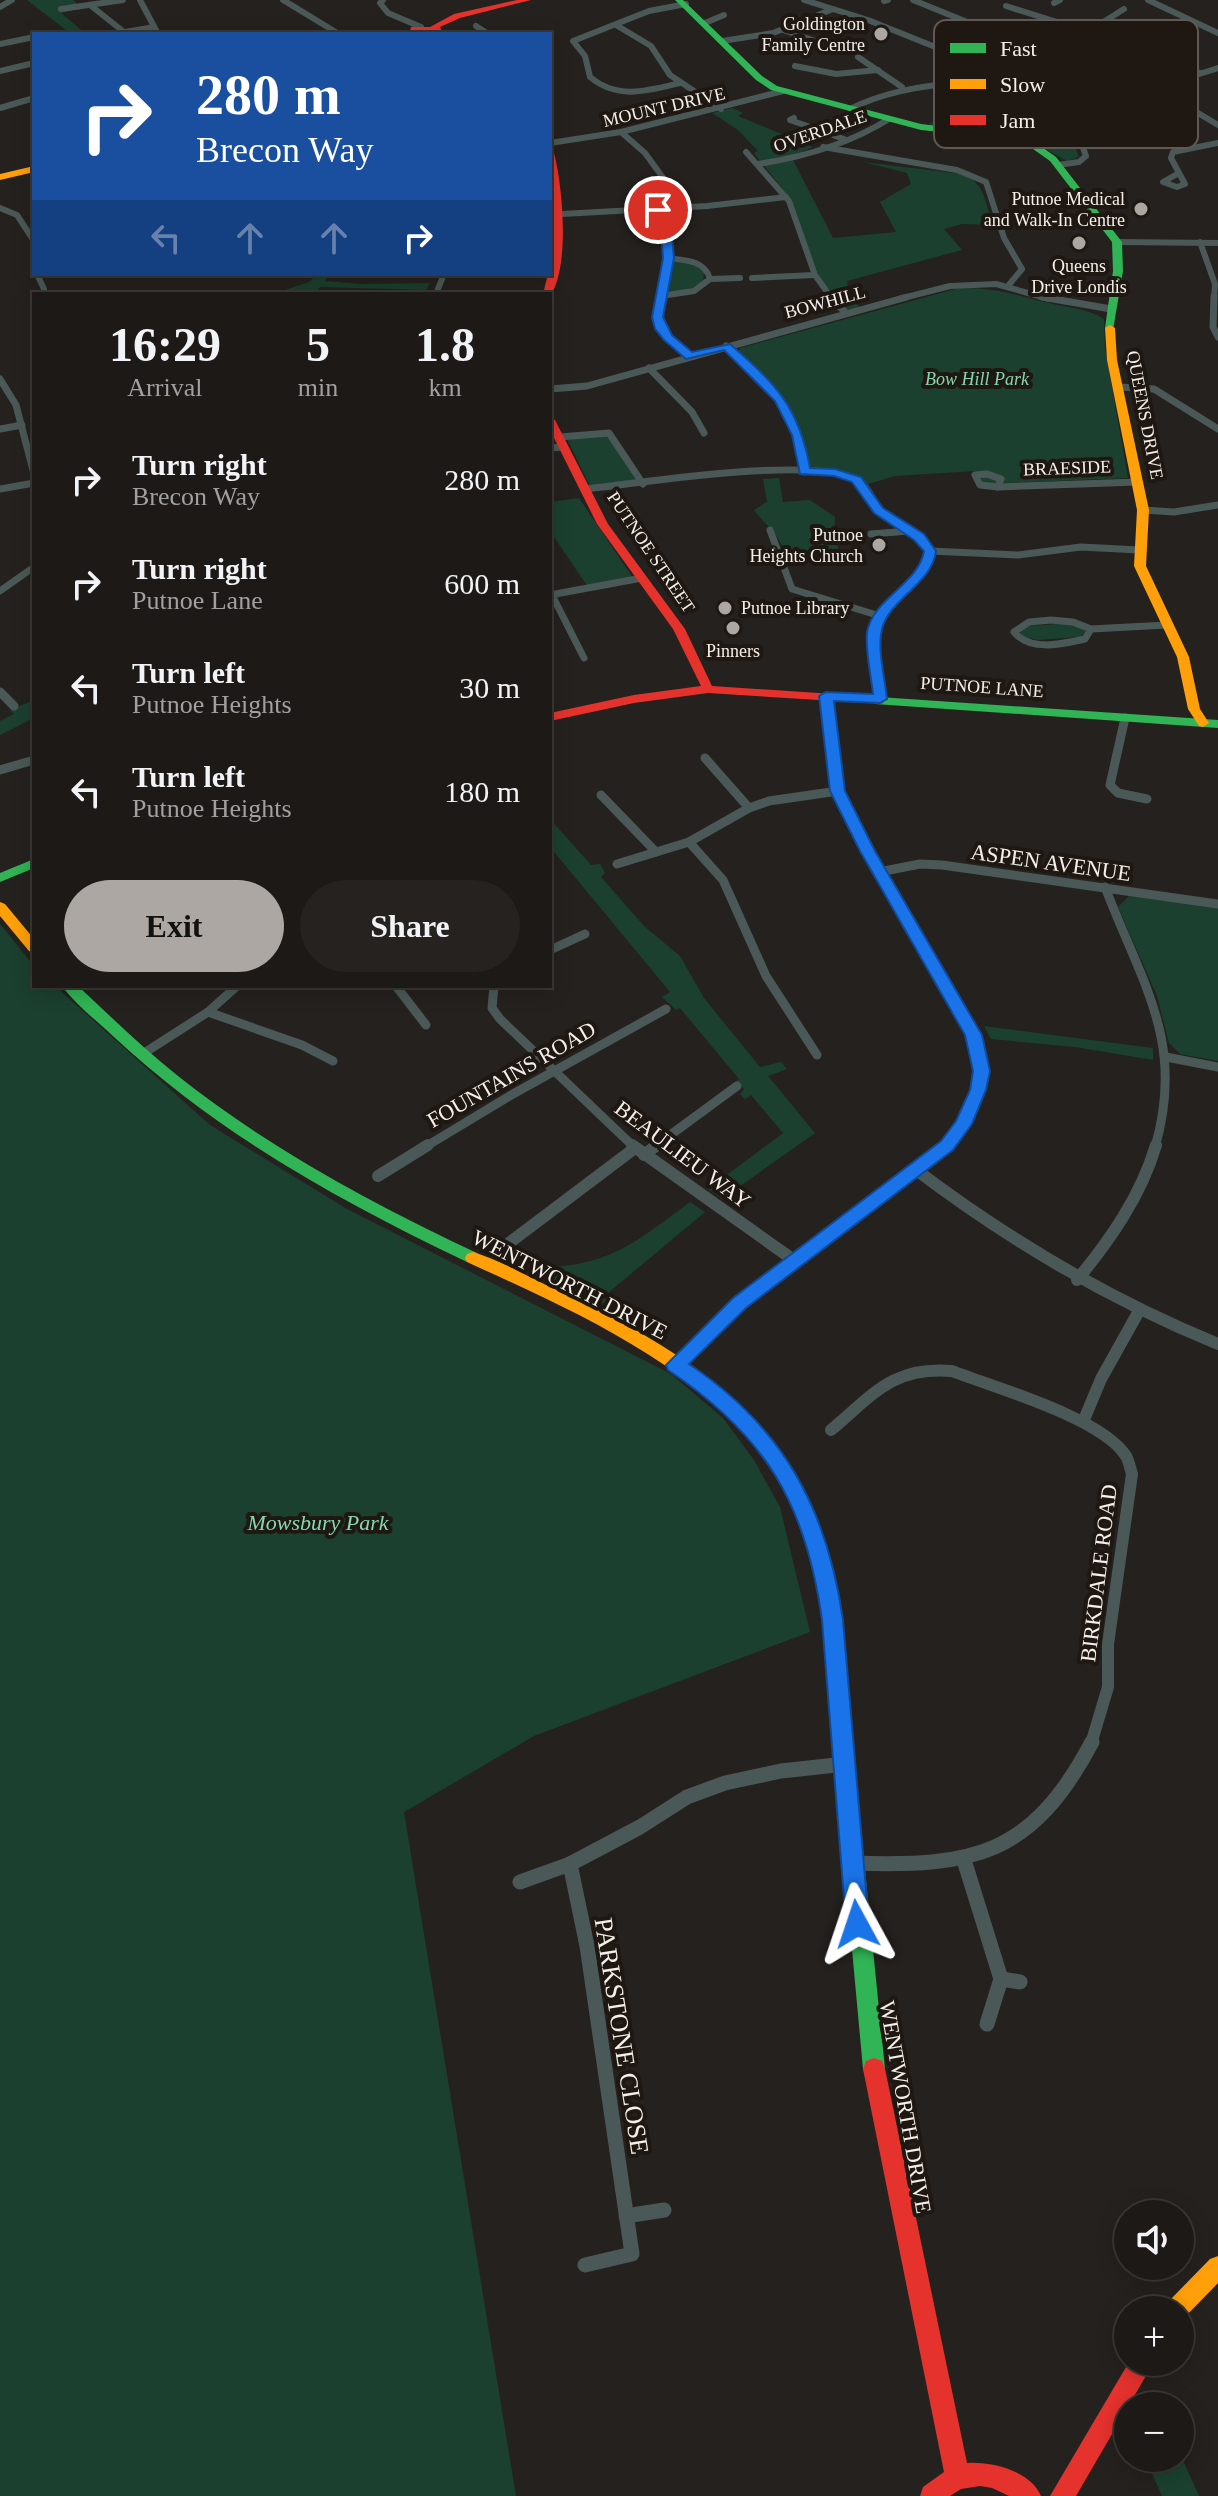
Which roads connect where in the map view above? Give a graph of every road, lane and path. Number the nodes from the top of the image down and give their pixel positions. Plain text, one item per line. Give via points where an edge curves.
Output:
1 (12, 0) edge
2 (123, 0) edge
3 (140, 0) edge
4 (283, 0) edge
5 (383, 0) edge
6 (527, 0) edge
7 (804, 0) edge
8 (916, 0) edge
9 (1148, 0) edge
10 (682, 2) edge
11 (90, 5) junction
12 (1006, 6) dead end
13 (0, 7) edge
14 (65, 8) dead end
15 (833, 9) junction
16 (1124, 9) dead end
17 (724, 15) dead end
18 (963, 20) edge
19 (1047, 20) edge
20 (1107, 20) edge
21 (1190, 20) edge
22 (705, 23) junction
23 (1198, 24) edge
24 (616, 25) junction
25 (476, 26) dead end
26 (427, 30) edge
27 (783, 30) junction
28 (156, 31) edge
29 (124, 32) edge
30 (336, 32) edge
31 (485, 32) edge
32 (1218, 33) edge
33 (32, 35) edge
34 (722, 41) junction
35 (821, 43) dead end
36 (0, 44) edge
37 (934, 47) edge
38 (858, 57) dead end
39 (32, 63) edge
40 (795, 66) dead end
41 (1218, 68) edge
42 (878, 70) junction
43 (0, 71) edge
44 (1200, 73) edge
45 (680, 83) junction
46 (934, 85) edge
47 (902, 87) junction
48 (783, 91) junction
49 (32, 99) edge
50 (0, 108) edge
51 (721, 109) junction
52 (850, 109) junction
53 (1198, 114) edge
54 (794, 118) dead end
55 (889, 119) junction
56 (1218, 125) edge
57 (934, 129) edge
58 (621, 132) junction
59 (844, 139) junction
60 (552, 143) edge
61 (1218, 143) edge
62 (823, 147) junction
63 (1198, 147) edge
64 (1037, 148) edge
65 (1082, 148) edge
66 (1193, 148) edge
67 (746, 152) dead end
68 (552, 163) edge
69 (758, 164) junction
70 (1058, 165) junction
71 (32, 169) edge
72 (1179, 173) dead end
73 (1, 176) edge
74 (786, 197) junction
75 (0, 208) edge
76 (685, 208) junction
77 (658, 210) junction
78 (562, 214) junction
79 (32, 238) edge
80 (1117, 242) junction
81 (1200, 242) junction
82 (1218, 243) edge
83 (668, 258) junction
84 (814, 275) junction
85 (38, 276) edge
86 (740, 278) dead end
87 (752, 278) dead end
88 (710, 279) junction
89 (1217, 284) edge
90 (1008, 286) junction
91 (44, 289) dead end
92 (548, 292) edge
93 (661, 296) junction
94 (1111, 309) junction
95 (845, 312) junction
96 (1218, 337) edge
97 (726, 346) junction
98 (690, 356) junction
99 (649, 368) junction
100 (0, 379) edge
101 (1119, 387) junction
102 (552, 389) edge
103 (22, 425) junction
104 (1217, 427) edge
105 (0, 429) edge
106 (704, 433) dead end
107 (558, 444) edge
108 (32, 466) edge
109 (804, 472) junction
110 (1137, 482) junction
111 (32, 483) edge
112 (643, 484) junction
113 (998, 487) dead end
114 (0, 489) edge
115 (585, 489) junction
116 (1218, 505) edge
117 (1143, 510) junction
118 (770, 530) dead end
119 (909, 531) junction
120 (871, 534) dead end
121 (1139, 550) junction
122 (930, 551) junction
123 (32, 568) edge
124 (642, 578) junction
125 (0, 591) edge
126 (552, 595) edge
127 (552, 597) edge
128 (880, 616) junction
129 (1167, 625) junction
130 (1091, 629) junction
131 (584, 658) dead end
132 (708, 689) junction
133 (0, 692) edge
134 (826, 696) junction
135 (880, 699) junction
136 (14, 706) dead end
137 (552, 717) edge
138 (1125, 718) junction
139 (1210, 724) edge
140 (705, 758) dead end
141 (32, 761) edge
142 (0, 770) edge
143 (838, 791) junction
144 (601, 795) dead end
145 (1147, 799) dead end
146 (749, 808) junction
147 (689, 842) junction
148 (656, 852) junction
149 (32, 864) edge
150 (617, 864) dead end
151 (879, 872) junction
152 (0, 878) edge
153 (1105, 887) junction
154 (1218, 904) edge
155 (0, 907) edge
156 (585, 934) dead end
157 (32, 946) edge
158 (552, 949) edge
159 (71, 988) edge
160 (235, 988) edge
161 (398, 988) edge
162 (494, 988) edge
163 (666, 1009) dead end
164 (208, 1012) junction
165 (426, 1025) dead end
166 (141, 1055) junction
167 (817, 1055) dead end
168 (1166, 1057) junction
169 (333, 1061) dead end
170 (1218, 1067) edge
171 (553, 1072) junction
172 (737, 1086) dead end
173 (640, 1152) junction
174 (915, 1169) junction
175 (378, 1176) dead end
176 (509, 1243) dead end
177 (795, 1261) junction
178 (1077, 1280) junction
179 (1139, 1311) junction
180 (1218, 1344) edge
181 (675, 1365) junction
182 (1083, 1422) junction
183 (831, 1430) dead end
184 (845, 1764) junction
185 (964, 1860) junction
186 (852, 1863) junction
187 (570, 1864) junction
188 (520, 1882) dead end
189 (1001, 1979) junction
190 (1020, 1982) dead end
191 (987, 2024) dead end
192 (664, 2210) dead end
193 (626, 2216) junction
194 (585, 2265) dead end
195 (1218, 2267) edge
196 (1190, 2296) edge
197 (1134, 2376) edge
198 (957, 2475) junction
199 (932, 2496) edge
200 (1029, 2496) edge
201 (1062, 2496) edge

1 - 13 street
2 - 11 street
3 - 28 street
4 - 30 street
5 - 26 street via 383,10
6 - 26 street via 457,16
7 - 15 street
8 - 18 street
9 - 21 street
10 - 22 street
10 - 24 street
11 - 14 street
11 - 29 street
12 - 19 street
15 - 27 street
15 - 37 street
16 - 20 street
17 - 22 street
22 - 34 street
23 - 32 street
24 - 45 street via 651,46
24 - 45 street via 573,41 594,81 626,93
25 - 31 street
27 - 34 street
27 - 35 street
28 - 29 street
33 - 36 street
34 - 48 street via 759,78
38 - 42 street
39 - 43 street
40 - 42 street via 846,75
41 - 44 street
42 - 47 street
45 - 51 street
46 - 47 street
47 - 52 street
48 - 51 street, MOUNT DRIVE
48 - 52 street
49 - 50 street
51 - 58 street, MOUNT DRIVE
52 - 55 street
53 - 56 street
54 - 59 street via 790,120
55 - 57 street
55 - 59 street, OVERDALE
58 - 60 street, MOUNT DRIVE
58 - 76 street via 645,153
59 - 62 street, OVERDALE
61 - 63 street
62 - 69 street, OVERDALE
62 - 90 street via 853,157 960,170 982,178 1004,238 1021,262 1022,269
64 - 70 street
65 - 70 street via 1086,156 1079,162
66 - 72 street via 1173,152
67 - 69 street
68 - 78 street
69 - 74 street
70 - 80 street
71 - 73 street
74 - 76 street
74 - 84 street
75 - 79 street via 13,209
76 - 77 street
77 - 78 street
77 - 83 street
78 - 92 street
80 - 81 street
80 - 94 street, QUEENS DRIVE
81 - 82 street
81 - 89 street
83 - 88 street via 695,262
83 - 93 street
84 - 87 street
84 - 95 street
85 - 91 street
86 - 88 street
88 - 93 street via 690,293
89 - 96 street via 1213,327
90 - 94 street, BOWHILL via 1065,303
90 - 95 street, BOWHILL via 950,286
93 - 98 street via 661,329
94 - 101 street, QUEENS DRIVE via 1112,360
95 - 97 street, BOWHILL
97 - 98 street, BOWHILL
97 - 109 street via 780,400 798,435
98 - 99 street, BOWHILL
99 - 102 street, BOWHILL via 587,386
99 - 106 street via 692,412
100 - 103 street
101 - 104 street via 1154,389
101 - 110 street, QUEENS DRIVE
103 - 105 street
103 - 108 street
107 - 112 street, PUTNOE STREET via 609,433
107 - 115 street, PUTNOE STREET
109 - 112 street
109 - 119 street via 856,480 878,511
110 - 113 street, BRAESIDE
110 - 117 street, QUEENS DRIVE
111 - 114 street
112 - 115 street
115 - 124 street, PUTNOE STREET
116 - 117 street via 1174,512
117 - 121 street, QUEENS DRIVE
118 - 128 street via 792,589
119 - 120 street
119 - 122 street
121 - 122 street via 1081,547 1018,555
121 - 129 street, QUEENS DRIVE via 1140,566
122 - 128 street via 916,578
123 - 125 street
124 - 126 street
124 - 132 street, PUTNOE STREET via 679,629
127 - 131 street
128 - 135 street via 874,633
129 - 130 street
129 - 139 street, QUEENS DRIVE via 1183,657 1194,709
130 - 130 street via 1085,639 1039,644 1023,642 1014,632 1026,623 1049,621 1072,621
132 - 134 street, PUTNOE LANE
132 - 137 street, PUTNOE LANE
133 - 136 street
134 - 135 street, PUTNOE LANE
134 - 143 street
135 - 138 street, PUTNOE LANE
138 - 139 street, PUTNOE LANE
138 - 145 street via 1110,785 1118,793
140 - 146 street
141 - 142 street
143 - 146 street
143 - 151 street
144 - 148 street
146 - 147 street
147 - 148 street
147 - 167 street via 728,884 777,997
148 - 150 street
149 - 152 street
151 - 153 street, ASPEN AVENUE via 942,865
151 - 174 street via 959,1006 982,1071 963,1124 947,1145
153 - 154 street, ASPEN AVENUE
153 - 168 street via 1145,980
155 - 157 street
156 - 158 street
159 - 166 street, WENTWORTH DRIVE
160 - 164 street
161 - 165 street
162 - 171 street, BEAULIEU WAY via 492,1008
163 - 171 street, FOUNTAINS ROAD
164 - 166 street
164 - 169 street via 254,1032 296,1041
166 - 181 street, WENTWORTH DRIVE via 216,1112 352,1198 575,1308
168 - 170 street
168 - 178 street via 1163,1121 1142,1187
171 - 173 street, BEAULIEU WAY
171 - 175 street, FOUNTAINS ROAD
172 - 173 street
173 - 176 street
173 - 177 street, BEAULIEU WAY
174 - 177 street
174 - 178 street via 977,1218
177 - 181 street via 739,1303
178 - 179 street
179 - 180 street
179 - 182 street via 1114,1351
181 - 184 street, WENTWORTH DRIVE via 713,1390 761,1439 792,1482 827,1580
182 - 183 street, BIRKDALE ROAD via 930,1367 886,1381
182 - 185 street, BIRKDALE ROAD via 1127,1457 1132,1474 1108,1643 1108,1687 1097,1729 1042,1813 1008,1841
184 - 186 street, WENTWORTH DRIVE
184 - 187 street via 725,1783 687,1797
185 - 186 street, BIRKDALE ROAD
185 - 189 street
186 - 198 street, WENTWORTH DRIVE via 871,2054
187 - 188 street
187 - 193 street, PARKSTONE CLOSE
189 - 190 street
189 - 191 street
192 - 193 street
193 - 194 street, PARKSTONE CLOSE via 632,2254
195 - 196 street
197 - 201 street
198 - 199 street
198 - 200 street via 998,2475

